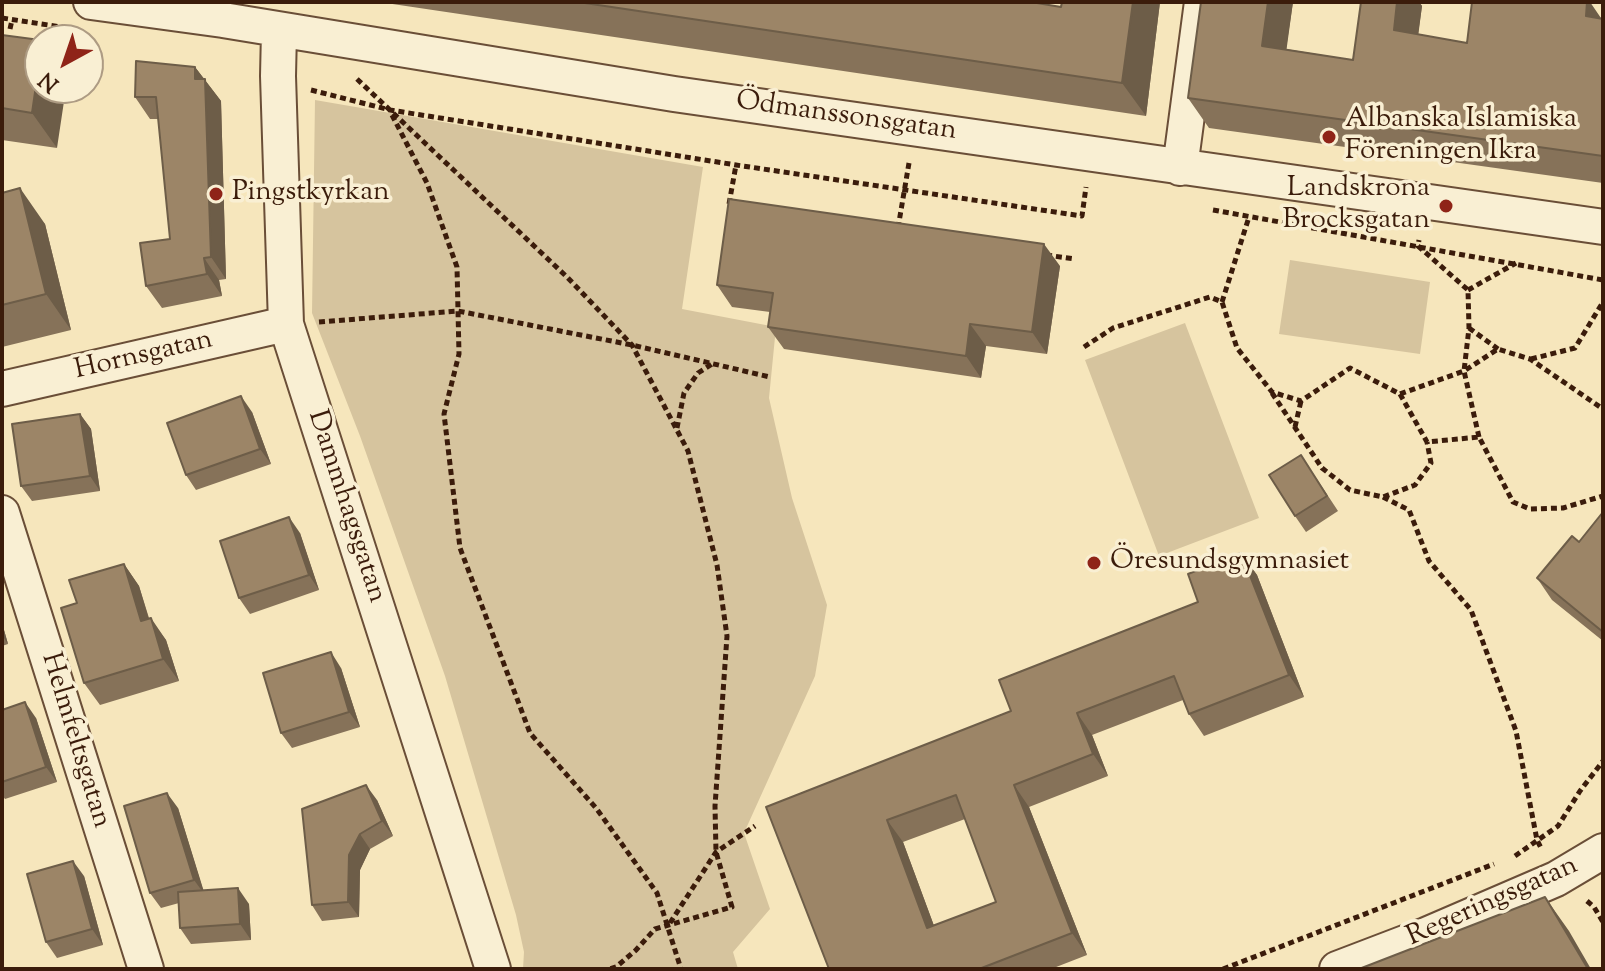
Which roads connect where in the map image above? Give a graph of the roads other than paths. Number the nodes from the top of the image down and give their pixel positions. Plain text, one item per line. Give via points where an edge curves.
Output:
1 (1202, 2) edge
2 (225, 11) edge
3 (82, 16) edge
4 (279, 31) junction
5 (1180, 168) junction
6 (1603, 227) edge
7 (286, 324) junction
8 (2, 389) edge
9 (2, 513) edge
10 (1603, 851) edge
11 (146, 969) edge
12 (493, 969) edge
13 (1337, 969) edge

1 - 5 street
2 - 3 street, Ödmanssonsgatan
2 - 4 street, Ödmanssonsgatan
4 - 5 street, Ödmanssonsgatan
4 - 7 street, Dammhagsgatan
5 - 6 street, Ödmanssonsgatan
7 - 8 street, Hornsgatan
7 - 12 street, Dammhagsgatan
9 - 11 street, Helmfeltsgatan
10 - 13 street, Regeringsgatan via 1556,879

